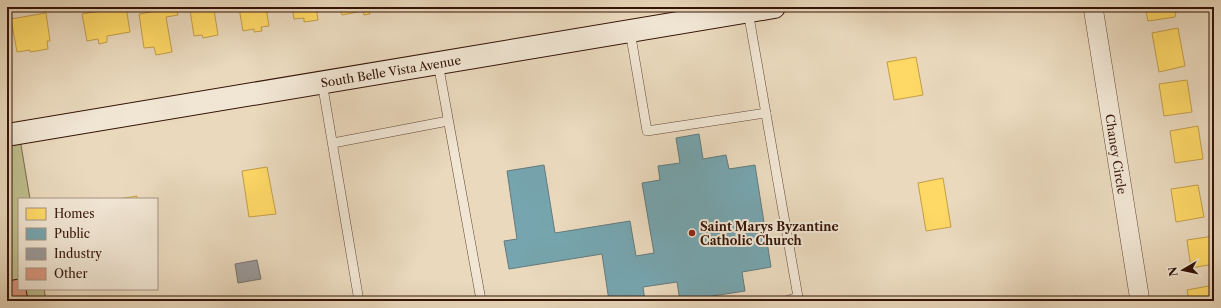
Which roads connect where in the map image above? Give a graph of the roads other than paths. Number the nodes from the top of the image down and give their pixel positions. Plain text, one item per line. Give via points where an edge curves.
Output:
1 (774, 7) edge
2 (1093, 7) edge
3 (748, 11) junction
4 (698, 13) edge
5 (630, 31) junction
6 (438, 63) junction
7 (322, 82) junction
8 (766, 114) junction
9 (448, 121) junction
10 (7, 135) edge
11 (333, 143) junction
12 (359, 301) edge
13 (475, 301) edge
14 (786, 301) edge
15 (1140, 301) edge

1 - 3 street, South Belle Vista Avenue
2 - 15 street, Chaney Circle
3 - 4 street, South Belle Vista Avenue
3 - 8 lane
4 - 5 street, South Belle Vista Avenue
5 - 6 street, South Belle Vista Avenue
5 - 8 lane via 647,131
6 - 7 street, South Belle Vista Avenue
6 - 9 lane
7 - 10 street, South Belle Vista Avenue
7 - 11 lane
8 - 14 lane via 798,297
9 - 11 lane
9 - 13 lane via 481,300
11 - 12 lane

